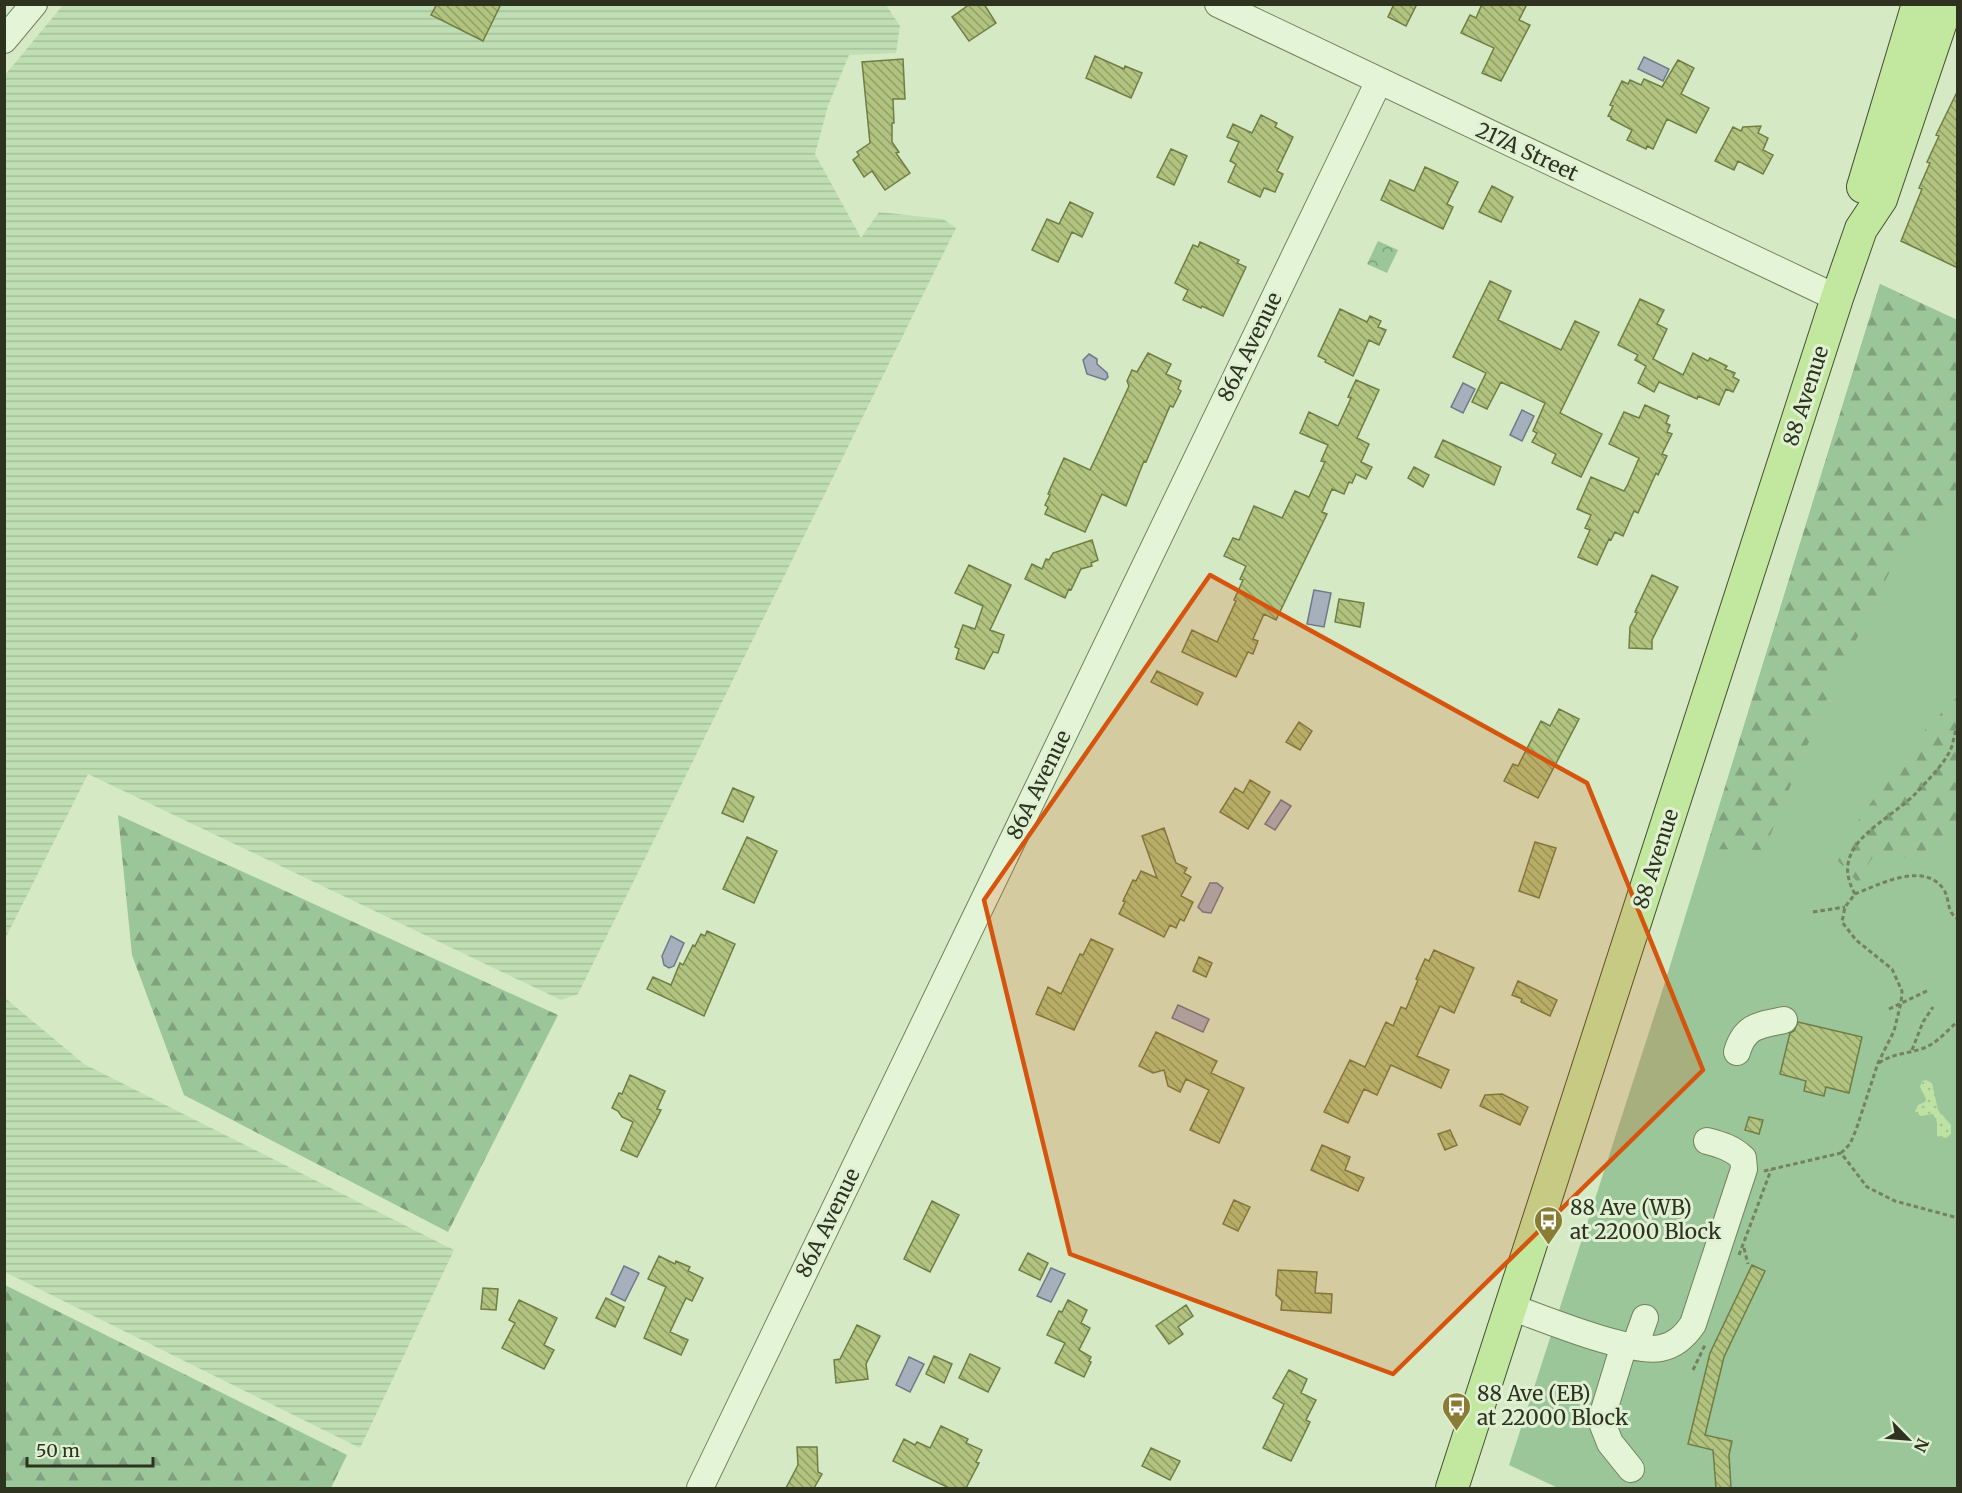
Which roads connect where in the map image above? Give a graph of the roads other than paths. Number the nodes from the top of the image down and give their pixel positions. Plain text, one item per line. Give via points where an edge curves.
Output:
1 (34, 4) edge
2 (1218, 4) edge
3 (1918, 4) edge
4 (1947, 4) edge
5 (4, 40) edge
6 (1378, 81) junction
7 (1861, 230) junction
8 (1837, 298) junction
9 (1784, 1020) dead end
10 (1737, 1052) dead end
11 (1707, 1141) dead end
12 (1511, 1307) junction
13 (1645, 1318) dead end
14 (1629, 1346) junction
15 (1631, 1469) dead end
16 (700, 1488) edge
17 (1452, 1488) edge

1 - 5 street
2 - 6 street, 217A Street
3 - 7 main road, 88 Avenue via 1862,192
4 - 7 main road, 88 Avenue via 1881,199
6 - 8 street, 217A Street
6 - 16 street, 86A Avenue
7 - 8 main road, 88 Avenue
8 - 12 main road, 88 Avenue
9 - 10 street via 1749,1030
11 - 14 street via 1736,1152 1743,1158 1743,1169 1693,1324 1684,1338 1668,1346
12 - 14 street
12 - 17 main road, 88 Avenue
13 - 14 street
14 - 15 street via 1601,1420 1610,1443

